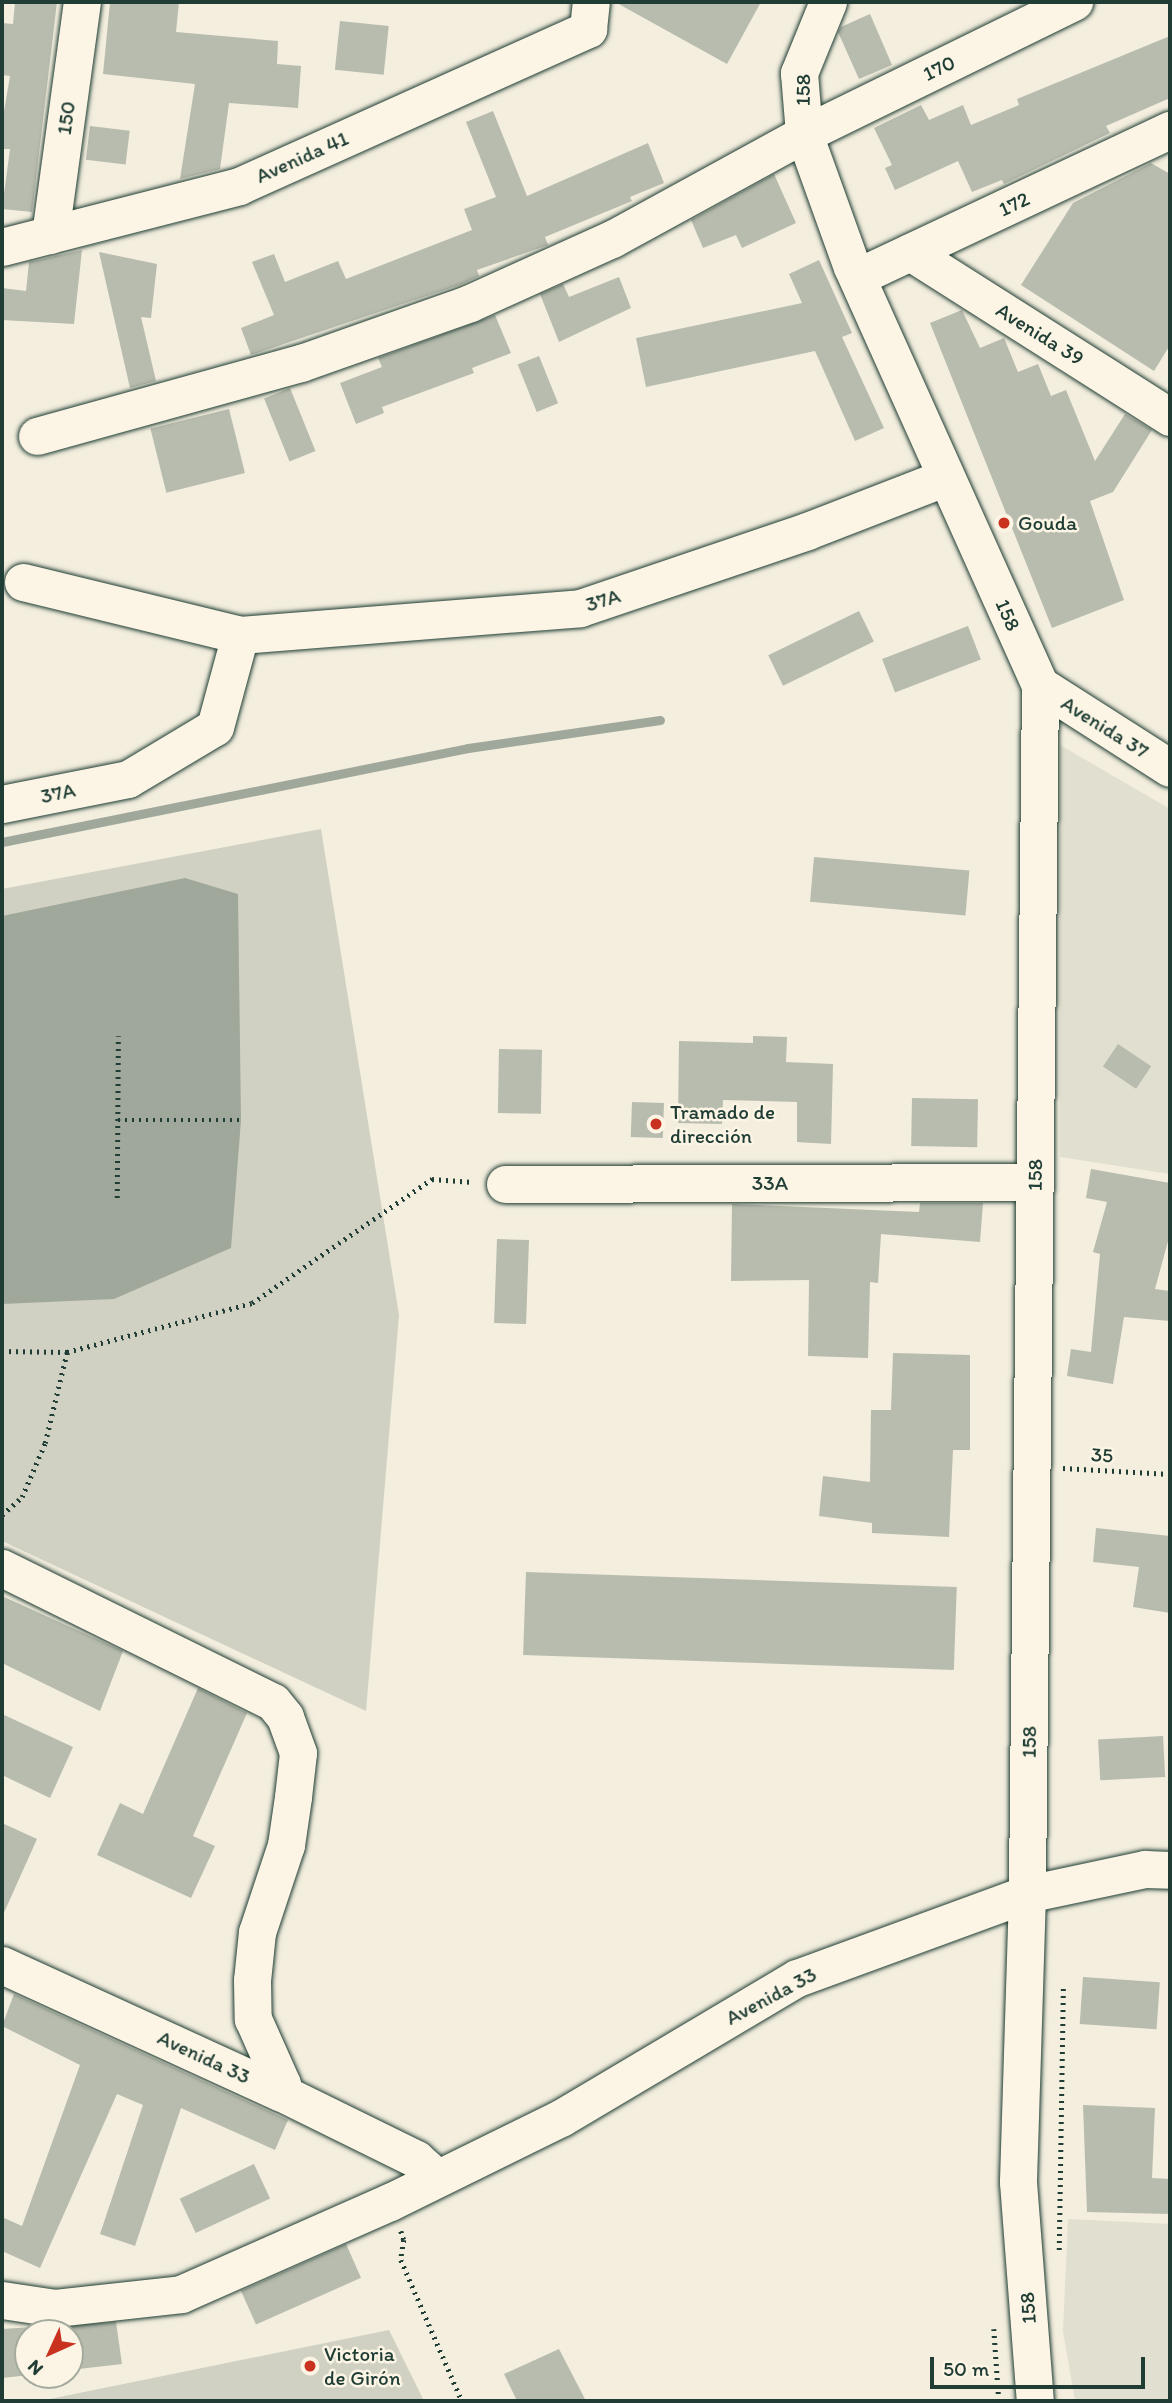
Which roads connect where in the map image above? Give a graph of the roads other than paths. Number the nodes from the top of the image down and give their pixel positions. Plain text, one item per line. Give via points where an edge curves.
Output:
1 (82, 2) edge
2 (828, 2) edge
3 (1074, 2) edge
4 (589, 15) edge
5 (804, 134) junction
6 (1164, 141) edge
7 (50, 235) junction
8 (2, 247) edge
9 (910, 252) junction
10 (857, 277) junction
11 (1170, 416) edge
12 (37, 436) dead end
13 (946, 477) junction
14 (23, 582) dead end
15 (240, 635) junction
16 (1040, 685) junction
17 (1170, 768) edge
18 (2, 804) edge
19 (1035, 1182) junction
20 (505, 1184) road end
21 (2, 1567) edge
22 (1170, 1870) edge
23 (1027, 1894) junction
24 (2, 1965) edge
25 (280, 2092) junction
26 (437, 2178) junction
27 (2, 2300) edge
28 (1035, 2401) edge

1 - 7 street, 150
2 - 5 street, 158 via 799,73
3 - 5 street, 170
4 - 7 street, Avenida 41 via 239,186
5 - 10 street, 158
5 - 12 street, 170 via 612,239 470,303 301,363
6 - 9 street, 172
7 - 8 street, Avenida 41
9 - 10 street, 172
9 - 11 street, Avenida 39
10 - 13 street, 158
13 - 15 street, 37A via 807,531 580,608
13 - 16 street, 158
14 - 15 street, 37A
15 - 18 street, 37A via 215,727 128,779
16 - 17 street, Avenida 37
16 - 19 street, 158
19 - 20 street, 33A
19 - 23 street, 158
21 - 25 street via 273,1702 294,1733 298,1753 286,1845 257,1932 252,1980 253,2019 282,2084
22 - 23 street, Avenida 33 via 1145,1869
23 - 26 street, Avenida 33 via 797,1978 561,2118
23 - 28 street, 158 via 1018,2182
24 - 25 street, Avenida 33
25 - 26 street, Avenida 33 via 416,2159
26 - 27 street, Avenida 33 via 181,2294 55,2308

